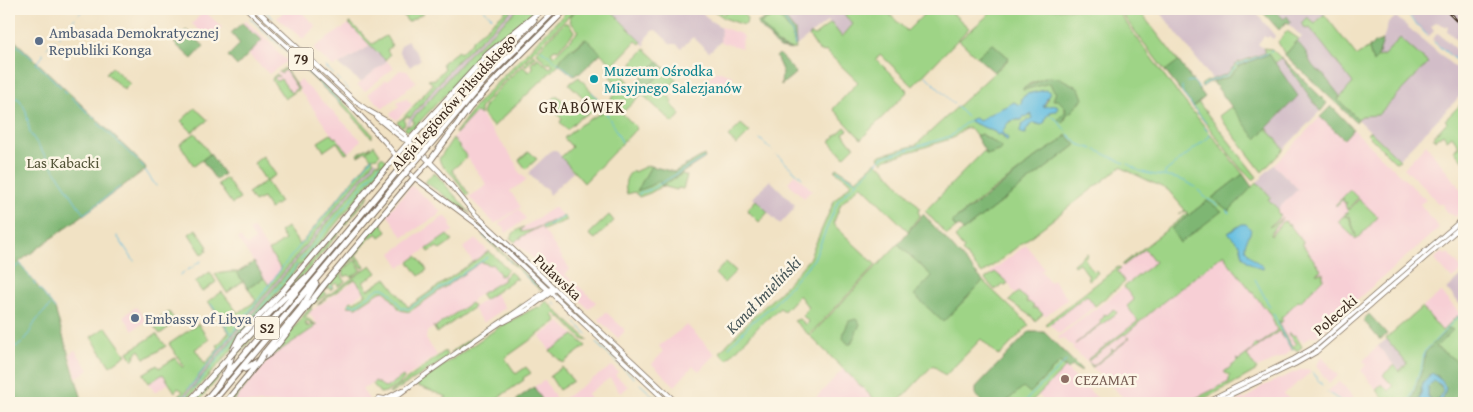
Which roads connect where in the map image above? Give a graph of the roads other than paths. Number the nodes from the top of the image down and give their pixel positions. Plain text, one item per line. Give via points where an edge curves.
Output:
1 (247, 9) edge
2 (256, 9) edge
3 (544, 9) edge
4 (556, 9) edge
5 (566, 9) edge
6 (409, 141) junction
7 (396, 156) junction
8 (430, 161) junction
9 (414, 178) junction
10 (1464, 218) edge
11 (1464, 224) edge
12 (315, 270) junction
13 (322, 274) junction
14 (554, 288) junction
15 (549, 292) junction
16 (235, 377) junction
17 (218, 385) junction
18 (387, 402) edge
19 (188, 403) edge
20 (203, 403) edge
21 (212, 403) edge
22 (225, 403) edge
23 (375, 403) edge
24 (668, 403) edge
25 (677, 403) edge
26 (1202, 403) edge
27 (1213, 403) edge

1 - 7 main road, 79 via 354,109
2 - 6 main road, 79 via 356,102 402,139
3 - 6 highway via 488,54
3 - 12 highway, Aleja Legionów Piłsudskiego / S2, bridge via 434,127
4 - 13 highway, Aleja Legionów Piłsudskiego / S2, bridge via 490,74
5 - 8 highway via 470,107
6 - 7 main road
6 - 8 main road, Puławska
7 - 9 main road, 79
7 - 17 highway via 287,286 240,336
8 - 9 main road
8 - 14 main road, Puławska via 475,214
9 - 15 main road, Puławska via 478,225
9 - 16 highway via 280,343
10 - 26 main road, Poleczki via 1314,348
11 - 27 main road, Poleczki via 1316,352
12 - 17 highway, S2
12 - 19 highway, bridge via 275,307
13 - 16 highway, S2
13 - 22 highway, bridge via 301,308
14 - 15 main road
14 - 25 main road, Puławska
15 - 18 main road
15 - 24 main road, Puławska
16 - 21 highway, S2
17 - 20 highway, S2
18 - 23 main road via 379,398

